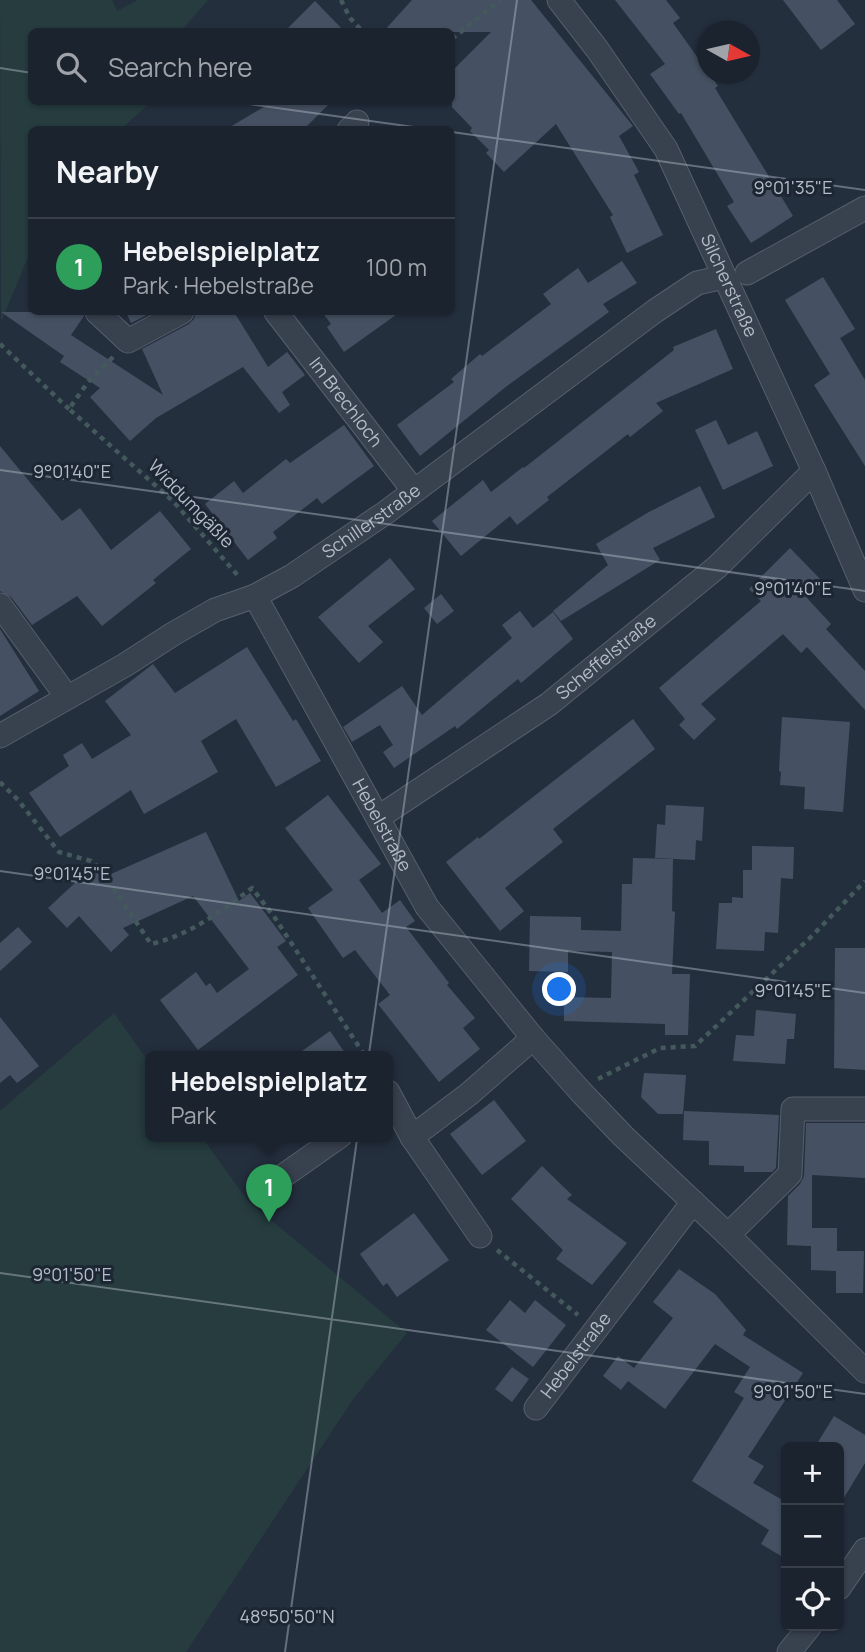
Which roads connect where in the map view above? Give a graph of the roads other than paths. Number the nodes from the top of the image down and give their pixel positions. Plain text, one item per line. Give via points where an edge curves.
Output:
1 (559, 0) edge
2 (865, 208) edge
3 (736, 275) junction
4 (100, 315) edge
5 (176, 315) edge
6 (279, 315) edge
7 (814, 471) junction
8 (414, 491) junction
9 (865, 590) edge
10 (256, 596) junction
11 (0, 605) edge
12 (67, 697) junction
13 (0, 736) edge
14 (379, 817) junction
15 (533, 1038) junction
16 (393, 1105) edge
17 (865, 1109) edge
18 (412, 1138) junction
19 (331, 1142) edge
20 (266, 1188) dead end
21 (693, 1202) junction
22 (729, 1235) junction
23 (480, 1236) road end
24 (865, 1371) edge
25 (536, 1408) dead end
26 (865, 1550) edge
27 (844, 1581) edge
28 (806, 1631) edge
29 (789, 1652) edge

1 - 3 street, Silcherstraße via 666,149
2 - 3 street, Schillerstraße
3 - 7 street, Silcherstraße
3 - 8 street, Schillerstraße via 697,283 655,311
4 - 5 street via 128,341
6 - 8 street, Im Brechloch
7 - 9 street, Silcherstraße
7 - 14 street, Scheffelstraße via 717,568 550,704
8 - 10 street, Schillerstraße
10 - 12 street, Schillerstraße via 215,610
10 - 14 street, Hebelstraße
11 - 12 street
12 - 13 street, Schillerstraße
14 - 15 street, Hebelstraße via 427,907
15 - 18 street
15 - 21 street, Hebelstraße via 623,1136
16 - 18 street
17 - 22 street via 793,1109 790,1174
18 - 23 street
19 - 20 street
21 - 22 street, Hebelstraße
21 - 25 street, Hebelstraße
22 - 24 street, Hebelstraße
26 - 27 street
28 - 29 street

